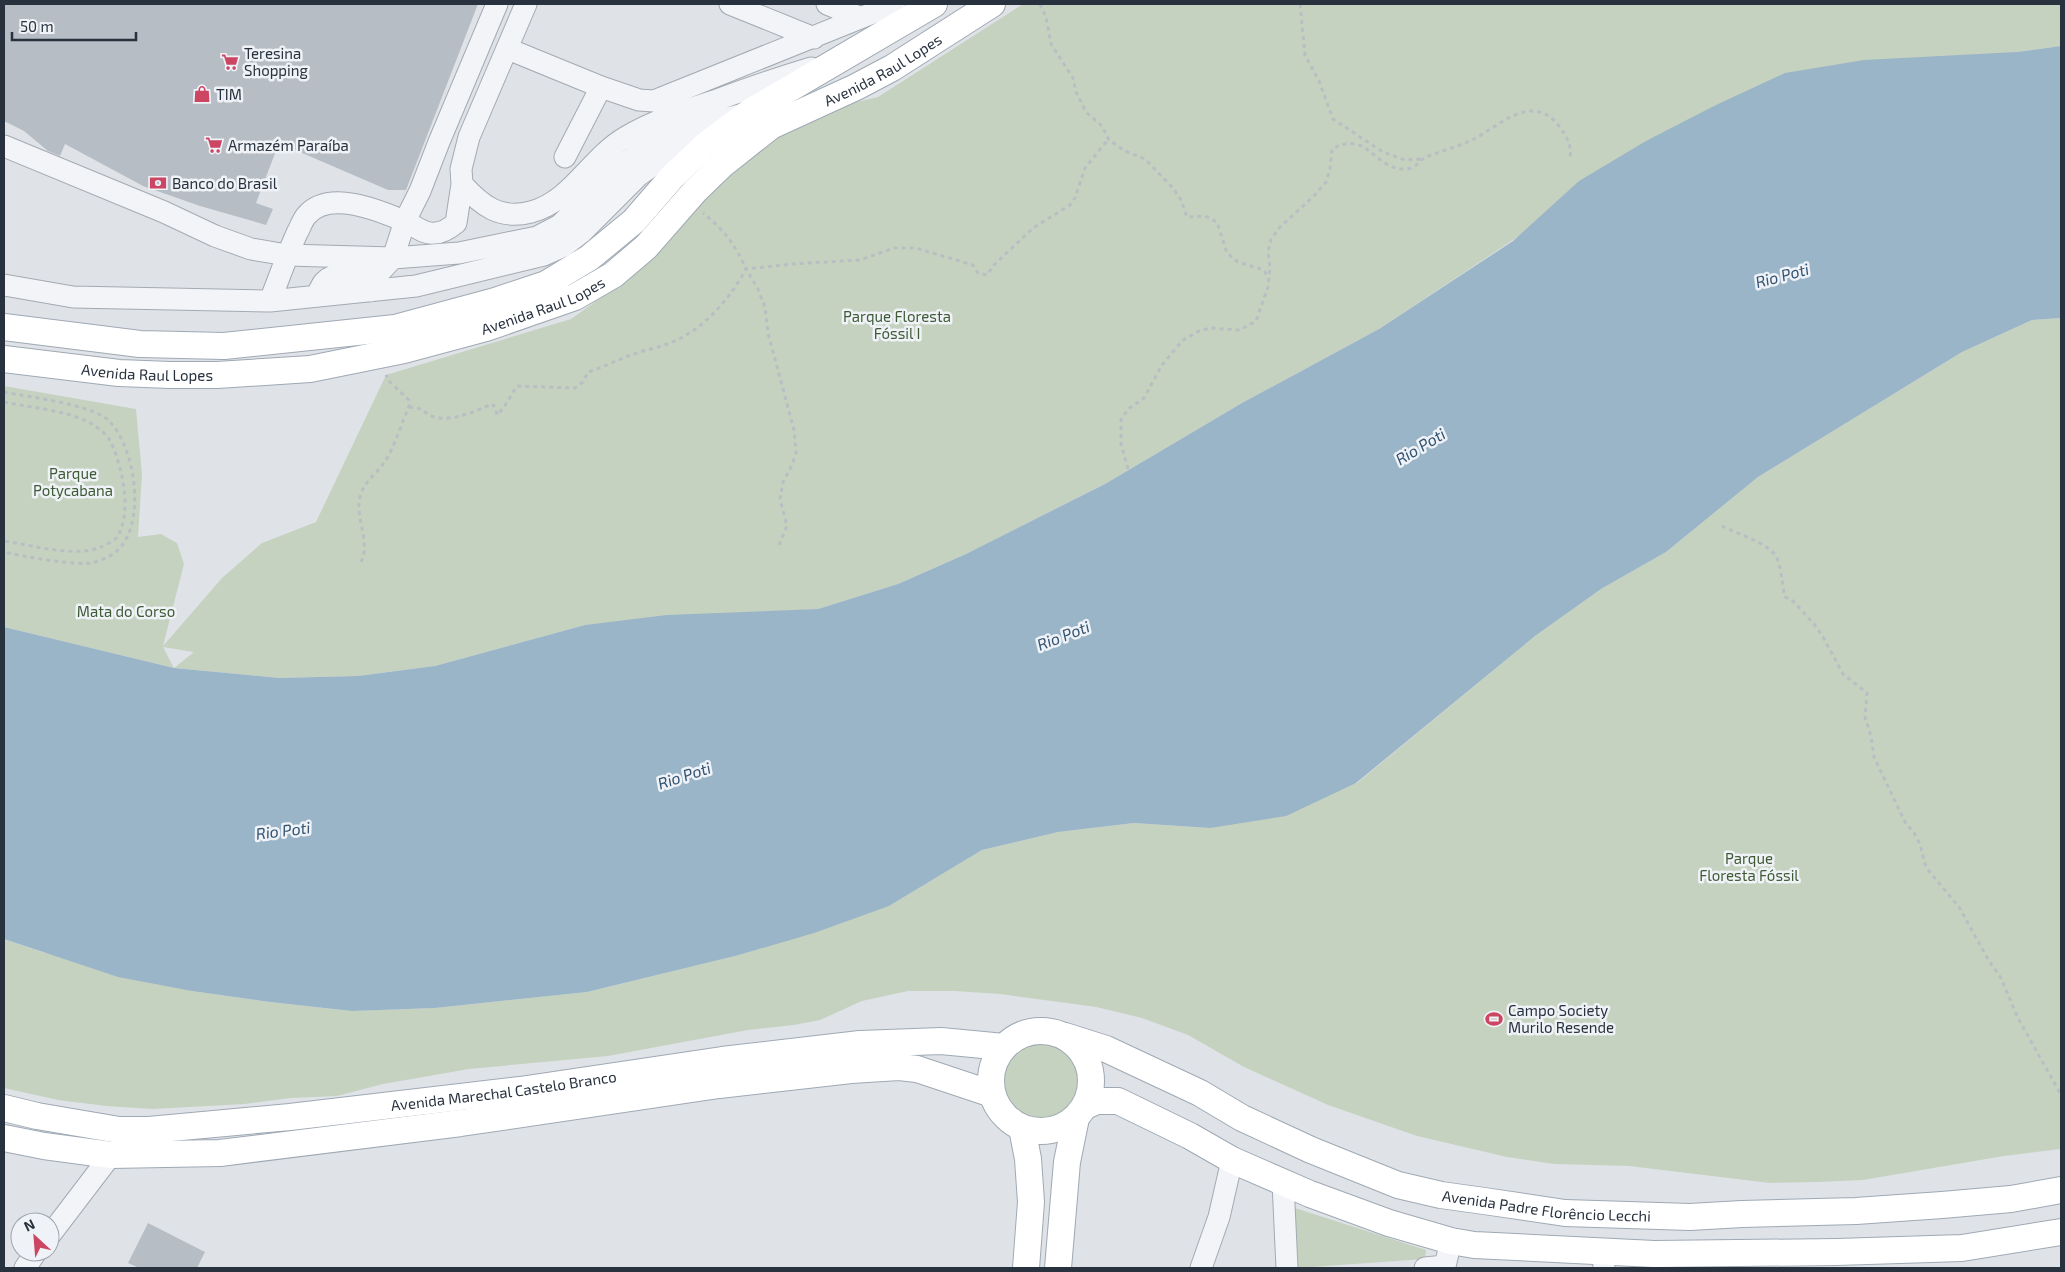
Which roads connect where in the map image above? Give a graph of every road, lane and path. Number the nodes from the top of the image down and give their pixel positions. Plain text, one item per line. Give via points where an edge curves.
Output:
1 (497, 4) edge
2 (526, 4) edge
3 (730, 4) edge
4 (827, 4) edge
5 (895, 4) edge
6 (934, 4) edge
7 (992, 4) edge
8 (1040, 4) edge
9 (1300, 4) edge
10 (860, 17) junction
11 (814, 38) junction
12 (508, 49) junction
13 (843, 58) junction
14 (601, 87) junction
15 (794, 88) junction
16 (750, 112) junction
17 (1107, 138) junction
18 (713, 140) junction
19 (4, 146) edge
20 (565, 157) dead end
21 (1570, 157) dead end
22 (1422, 159) junction
23 (461, 195) junction
24 (696, 209) dead end
25 (560, 213) junction
26 (405, 221) junction
27 (504, 243) junction
28 (287, 255) junction
29 (393, 258) junction
30 (746, 269) junction
31 (1268, 280) junction
32 (374, 282) junction
33 (4, 285) edge
34 (270, 301) junction
35 (4, 327) edge
36 (379, 356) junction
37 (4, 359) edge
38 (4, 392) edge
39 (4, 402) edge
40 (410, 407) junction
41 (1128, 469) dead end
42 (1722, 526) dead end
43 (4, 541) edge
44 (779, 545) dead end
45 (4, 552) edge
46 (361, 562) dead end
47 (1065, 1036) junction
48 (1004, 1047) junction
49 (722, 1060) junction
50 (719, 1085) junction
51 (992, 1094) junction
52 (463, 1095) junction
53 (2061, 1095) edge
54 (4, 1108) edge
55 (1080, 1112) junction
56 (461, 1123) junction
57 (1022, 1128) junction
58 (4, 1138) edge
59 (110, 1155) junction
60 (1232, 1160) junction
61 (1283, 1182) junction
62 (2061, 1190) edge
63 (1653, 1216) junction
64 (1030, 1219) junction
65 (60, 1222) edge
66 (2061, 1233) edge
67 (1654, 1254) junction
68 (1604, 1260) edge
69 (1441, 1261) edge
70 (1722, 1261) edge
71 (1202, 1267) edge
72 (1013, 1268) edge
73 (1026, 1268) edge
74 (1058, 1268) edge
75 (1287, 1268) edge

1 - 26 street
2 - 12 street
3 - 11 street
4 - 10 street
5 - 10 street
6 - 13 main road, Avenida Raul Lopes
7 - 36 main road, Avenida Raul Lopes via 892,68 771,126 695,191 646,247 613,275 575,297 486,328
8 - 17 path via 1051,44 1073,78 1086,112 1102,126
9 - 22 path via 1306,55 1333,119 1383,152 1405,160
10 - 11 street
11 - 14 street via 654,101 639,100
12 - 14 street
12 - 23 street via 469,137 461,169
13 - 15 main road, Avenida Raul Lopes
13 - 23 street via 700,105 634,133 614,145 558,200 530,212 498,212
14 - 20 street
15 - 16 main road, Avenida Raul Lopes
15 - 25 street via 708,113 645,138 624,150
16 - 18 main road, Avenida Raul Lopes
16 - 27 street via 698,126 649,146 618,168 560,225 537,237
17 - 30 path via 1084,168 1076,198 1070,205 1033,228 987,275 978,273 973,265 916,248 889,249 860,260
17 - 31 path via 1125,151 1145,159 1178,193 1186,217 1205,216 1217,222 1227,252 1238,262 1264,270
18 - 32 street via 681,142 639,162 571,231 515,262 416,286
18 - 35 main road, Avenida Raul Lopes via 673,176 634,221 589,258 546,284 395,328 224,346 140,344
19 - 28 street via 215,236 250,249
21 - 22 path via 1567,137 1554,120 1536,112 1518,113 1474,139
22 - 31 path via 1413,168 1405,169 1387,164 1363,146 1348,142 1332,149 1326,182 1271,240
23 - 25 street via 479,219 498,224
23 - 26 street via 456,223 446,230 435,234
24 - 30 path via 716,224 734,244
25 - 27 street
26 - 28 street via 358,205 339,202 326,205 312,210 305,217
26 - 29 street
27 - 29 street via 459,253
28 - 29 street
28 - 34 street
29 - 32 street
30 - 40 path via 719,306 688,335 588,372 575,388 517,386 497,415 492,404 466,415 437,418 419,407
30 - 44 path via 765,307 768,333 794,430 796,453 782,482 780,499 787,526
31 - 41 path via 1256,321 1240,330 1210,328 1198,331 1183,340 1162,365 1144,398 1123,415 1121,444
32 - 34 street via 357,273 332,277 324,282 316,296
33 - 34 street via 73,297
36 - 37 main road, Avenida Raul Lopes via 310,368 217,375 119,373
36 - 40 path via 390,382 409,400
38 - 45 path via 71,406 105,418 116,428 126,452 136,494 135,511 126,539 108,557 92,563
39 - 43 path via 77,417 108,438 121,468 124,506 122,526 116,539 100,548 78,551
40 - 46 path via 386,459 362,488 359,511 365,555
42 - 53 path via 1766,546 1775,554 1785,596 1823,637 1843,674 1867,693 1864,716 1874,757 1905,822 1920,844 1925,864 1963,914 2001,978 2023,1029
47 - 48 main road via 1049,1031 1032,1031 1016,1037
47 - 55 main road via 1078,1045 1092,1075
47 - 63 main road, Avenida Padre Florêncio Lecchi via 1106,1049 1310,1150 1398,1185 1565,1212
48 - 49 main road, Avenida Marechal Castelo Branco via 941,1041 860,1044
48 - 51 main road via 995,1061
49 - 50 main road
49 - 52 main road, Avenida Marechal Castelo Branco via 520,1090
50 - 51 main road, Avenida Marechal Castelo Branco via 899,1067 917,1069
50 - 56 main road, Avenida Marechal Castelo Branco
51 - 57 main road via 998,1108
52 - 54 main road, Avenida Marechal Castelo Branco via 290,1117 149,1130 119,1130
52 - 56 main road
55 - 57 main road via 1059,1128 1041,1131
55 - 60 main road via 1097,1101 1118,1101
55 - 74 main road via 1067,1162
56 - 59 main road, Avenida Marechal Castelo Branco via 220,1153
57 - 64 main road via 1028,1159
58 - 59 main road, Avenida Marechal Castelo Branco
59 - 65 street
60 - 61 main road
60 - 71 street via 1219,1218
61 - 69 main road via 1389,1223
61 - 75 street
62 - 63 main road, Avenida Padre Florêncio Lecchi via 2012,1199 1856,1211
63 - 67 main road
64 - 72 street
64 - 73 main road
66 - 70 main road via 1962,1248
67 - 68 main road
67 - 70 main road
68 - 69 main road via 1474,1245

